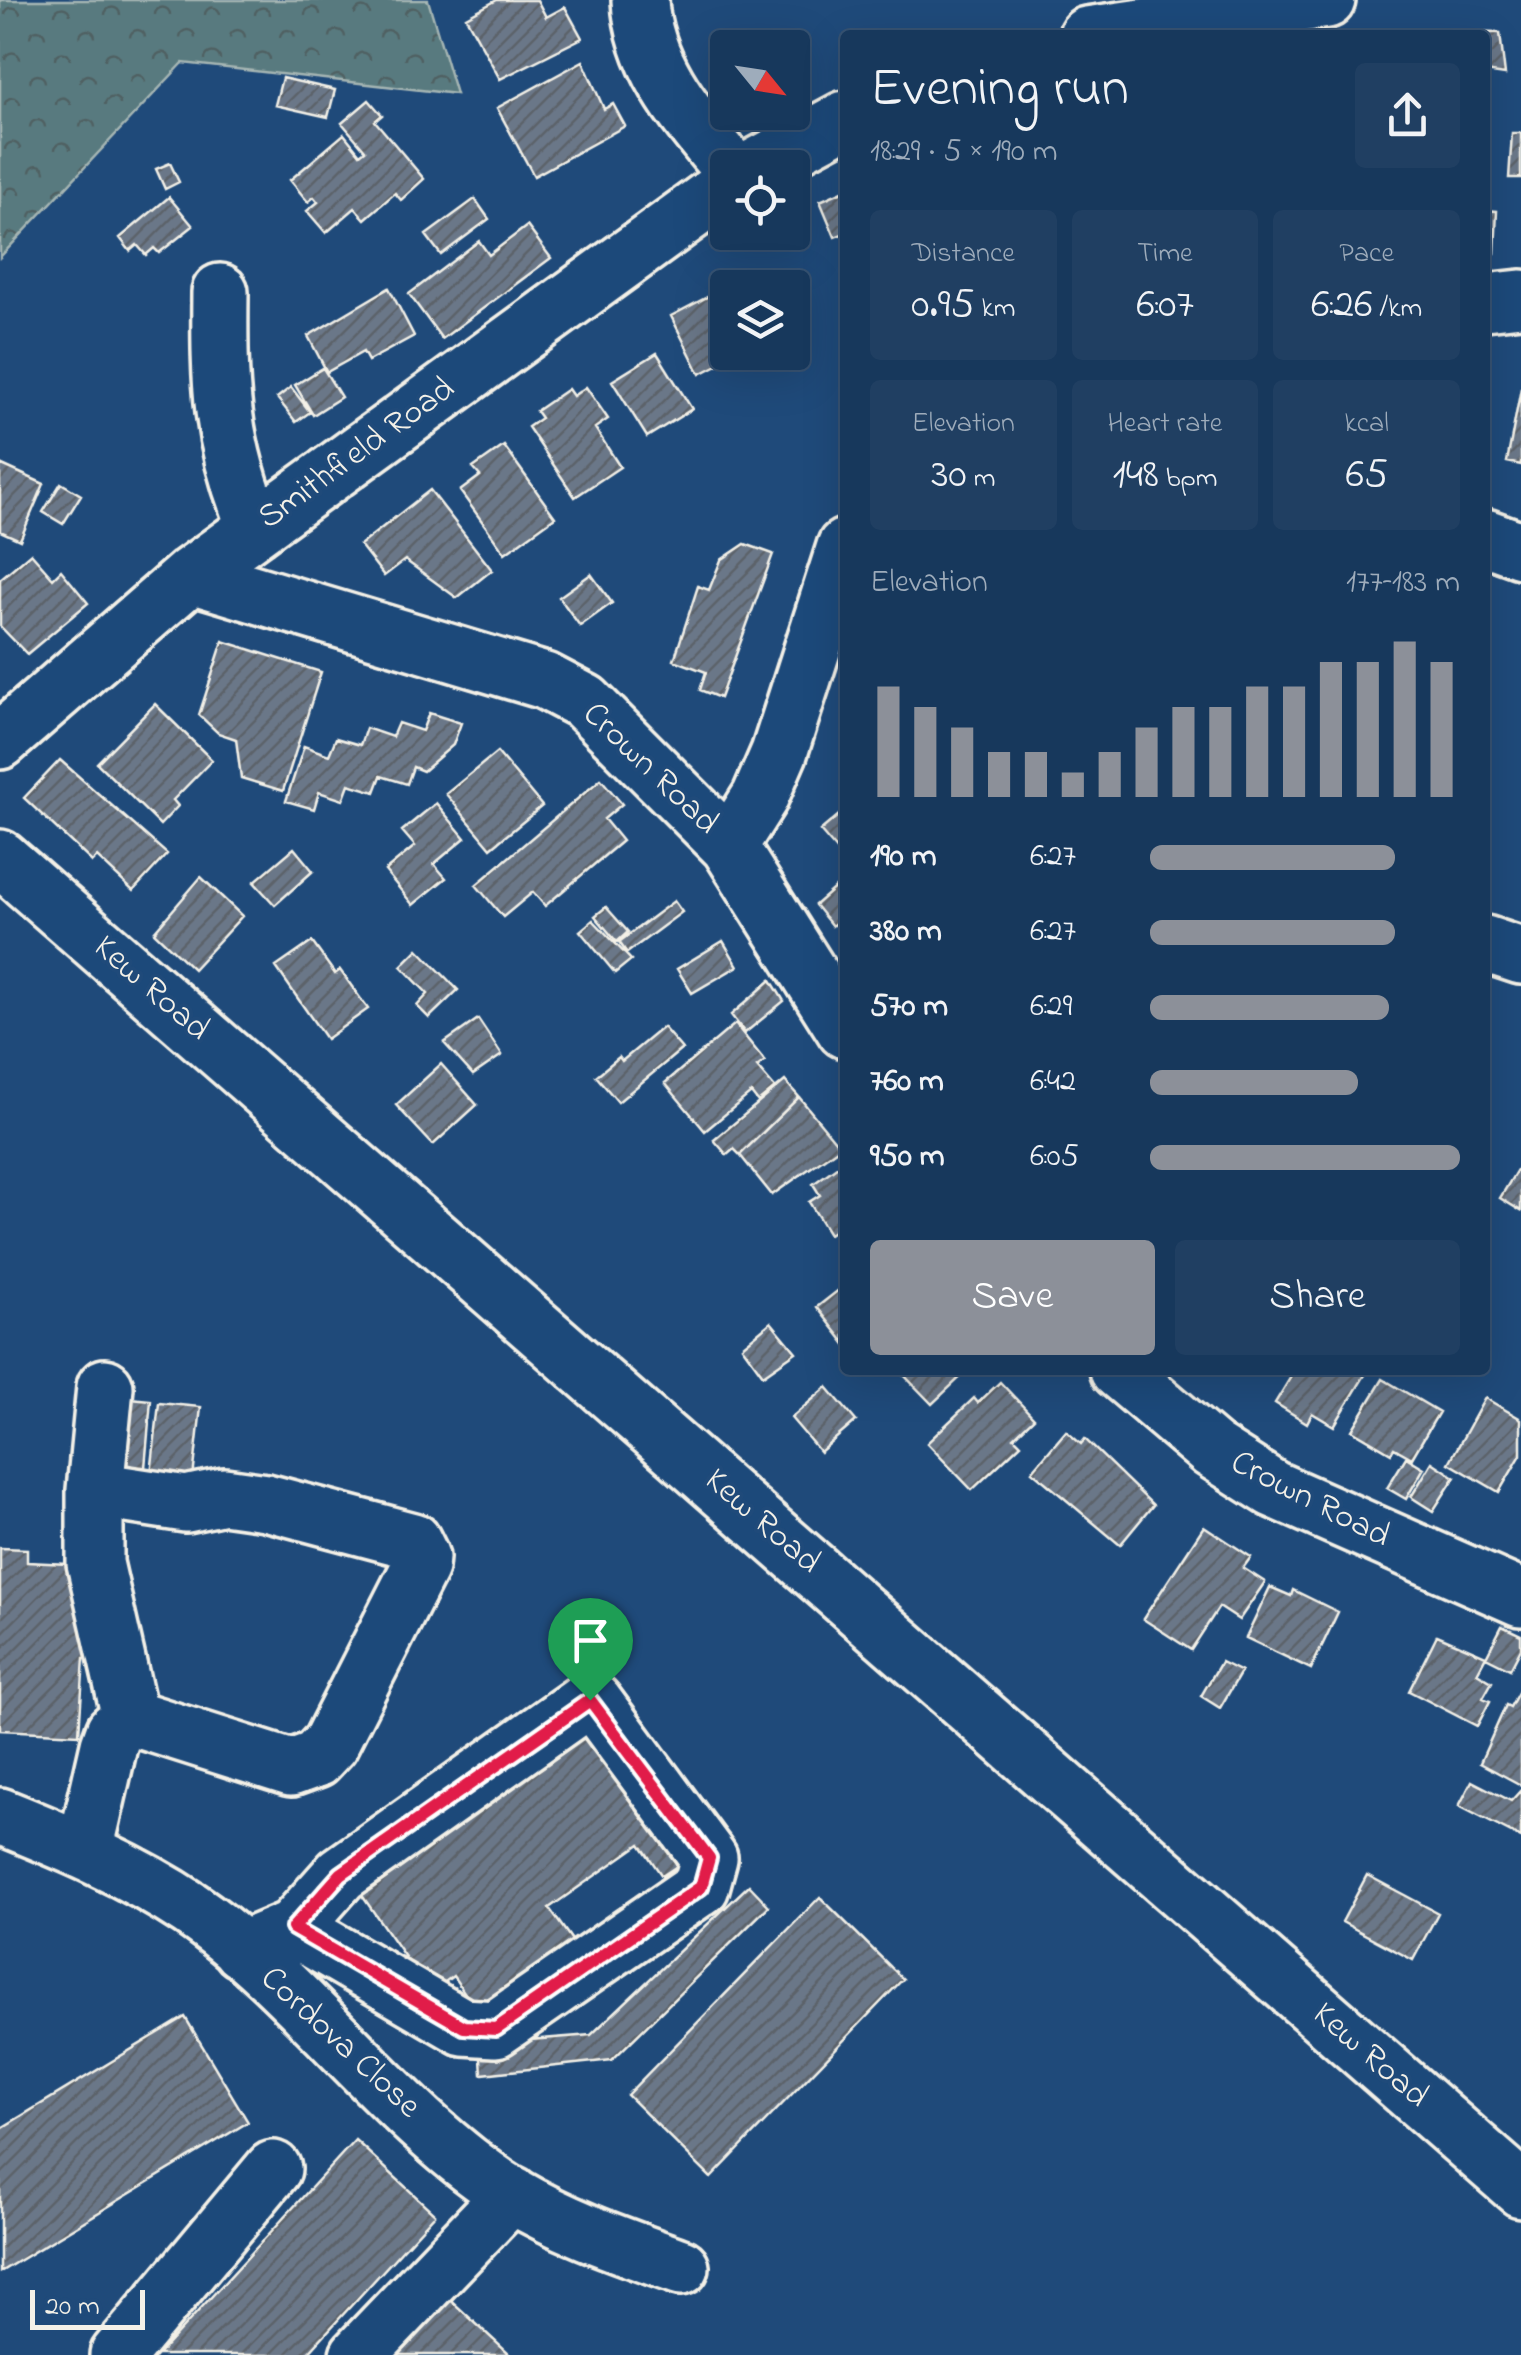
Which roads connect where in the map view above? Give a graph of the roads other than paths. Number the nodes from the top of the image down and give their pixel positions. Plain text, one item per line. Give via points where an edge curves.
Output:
1 (640, 0) edge
2 (1326, 0) edge
3 (1122, 30) edge
4 (840, 121) edge
5 (716, 150) edge
6 (787, 150) edge
7 (710, 198) edge
8 (220, 292) dead end
9 (1521, 298) edge
10 (1490, 301) edge
11 (256, 528) junction
12 (1490, 539) edge
13 (1521, 550) edge
14 (840, 563) edge
15 (192, 575) junction
16 (0, 741) edge
17 (729, 846) junction
18 (0, 858) edge
19 (1490, 946) edge
20 (1521, 956) edge
21 (840, 1022) edge
22 (1124, 1375) edge
23 (105, 1387) dead end
24 (95, 1490) junction
25 (1521, 1598) edge
26 (130, 1717) junction
27 (0, 1816) edge
28 (85, 1850) junction
29 (293, 1928) junction
30 (241, 1950) junction
31 (274, 2169) dead end
32 (1521, 2188) edge
33 (512, 2194) junction
34 (680, 2267) dead end
35 (118, 2355) edge
36 (358, 2355) edge

1 - 5 street via 647,46 670,90
2 - 3 street
4 - 6 street
7 - 11 street, Smithfield Road
8 - 11 street via 218,392 234,476
9 - 10 street
11 - 15 street, Smithfield Road
12 - 13 street
14 - 17 street via 779,753
15 - 16 street, Smithfield Road
15 - 17 street, Crown Road via 567,691
17 - 21 street, Crown Road
18 - 32 street, Kew Road
19 - 20 street
22 - 25 street, Crown Road via 1212,1450 1273,1489
23 - 24 street
24 - 26 street via 96,1563
24 - 26 street via 186,1504 224,1496 266,1502 413,1542 421,1557 330,1744 316,1759 291,1768
26 - 28 street via 109,1745
27 - 28 street, Cordova Close
28 - 30 street, Cordova Close via 190,1909
29 - 29 street via 341,1874 585,1701 594,1702 709,1858 701,1887 496,2029 464,2027
29 - 30 street
30 - 33 street, Cordova Close via 460,2156
31 - 35 street
33 - 34 street, Cordova Close via 577,2230
33 - 36 street

